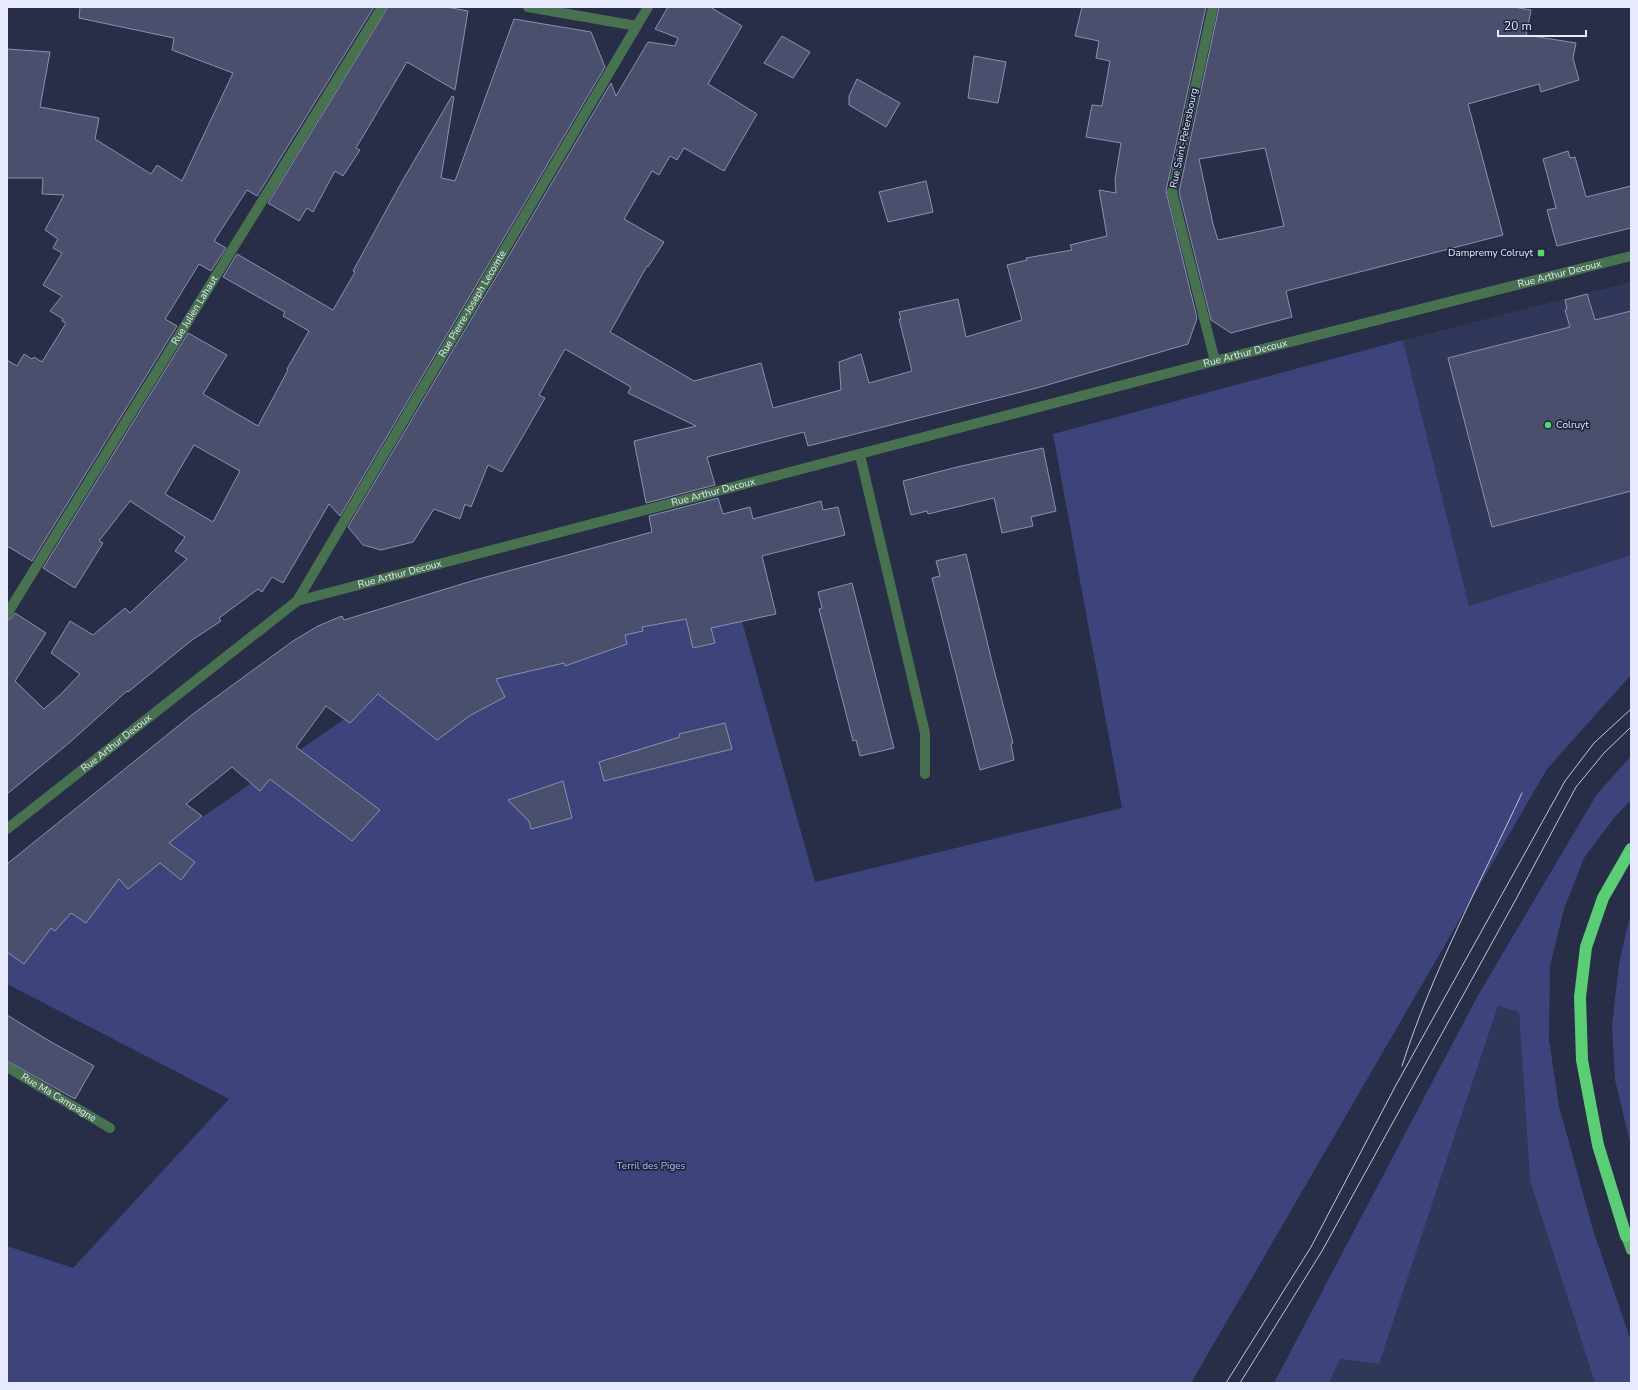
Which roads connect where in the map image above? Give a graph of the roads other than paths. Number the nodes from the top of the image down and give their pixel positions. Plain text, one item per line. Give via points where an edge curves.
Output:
1 (382, 7) edge
2 (528, 7) edge
3 (648, 7) edge
4 (1213, 7) edge
5 (637, 26) junction
6 (1631, 256) edge
7 (1215, 362) junction
8 (860, 455) junction
9 (297, 601) junction
10 (7, 614) edge
11 (925, 774) dead end
12 (7, 829) edge
13 (1631, 849) edge
14 (7, 1067) edge
15 (110, 1128) dead end
16 (1626, 1236) joint
17 (1631, 1250) edge

1 - 10 street, Rue Julien Lahaut
2 - 5 street
3 - 5 street, Rue Pierre-Joseph Lecomte
4 - 7 street, Rue Saint-Petersbourg via 1172,192
5 - 9 street, Rue Pierre-Joseph Lecomte
6 - 7 street, Rue Arthur Decoux
7 - 8 street, Rue Arthur Decoux
8 - 9 street, Rue Arthur Decoux
8 - 11 street via 925,733
9 - 12 street, Rue Arthur Decoux
13 - 16 highway via 1604,898 1591,933 1586,948 1580,997 1582,1060 1598,1145
14 - 15 street, Rue Ma Campagne
16 - 17 main road

